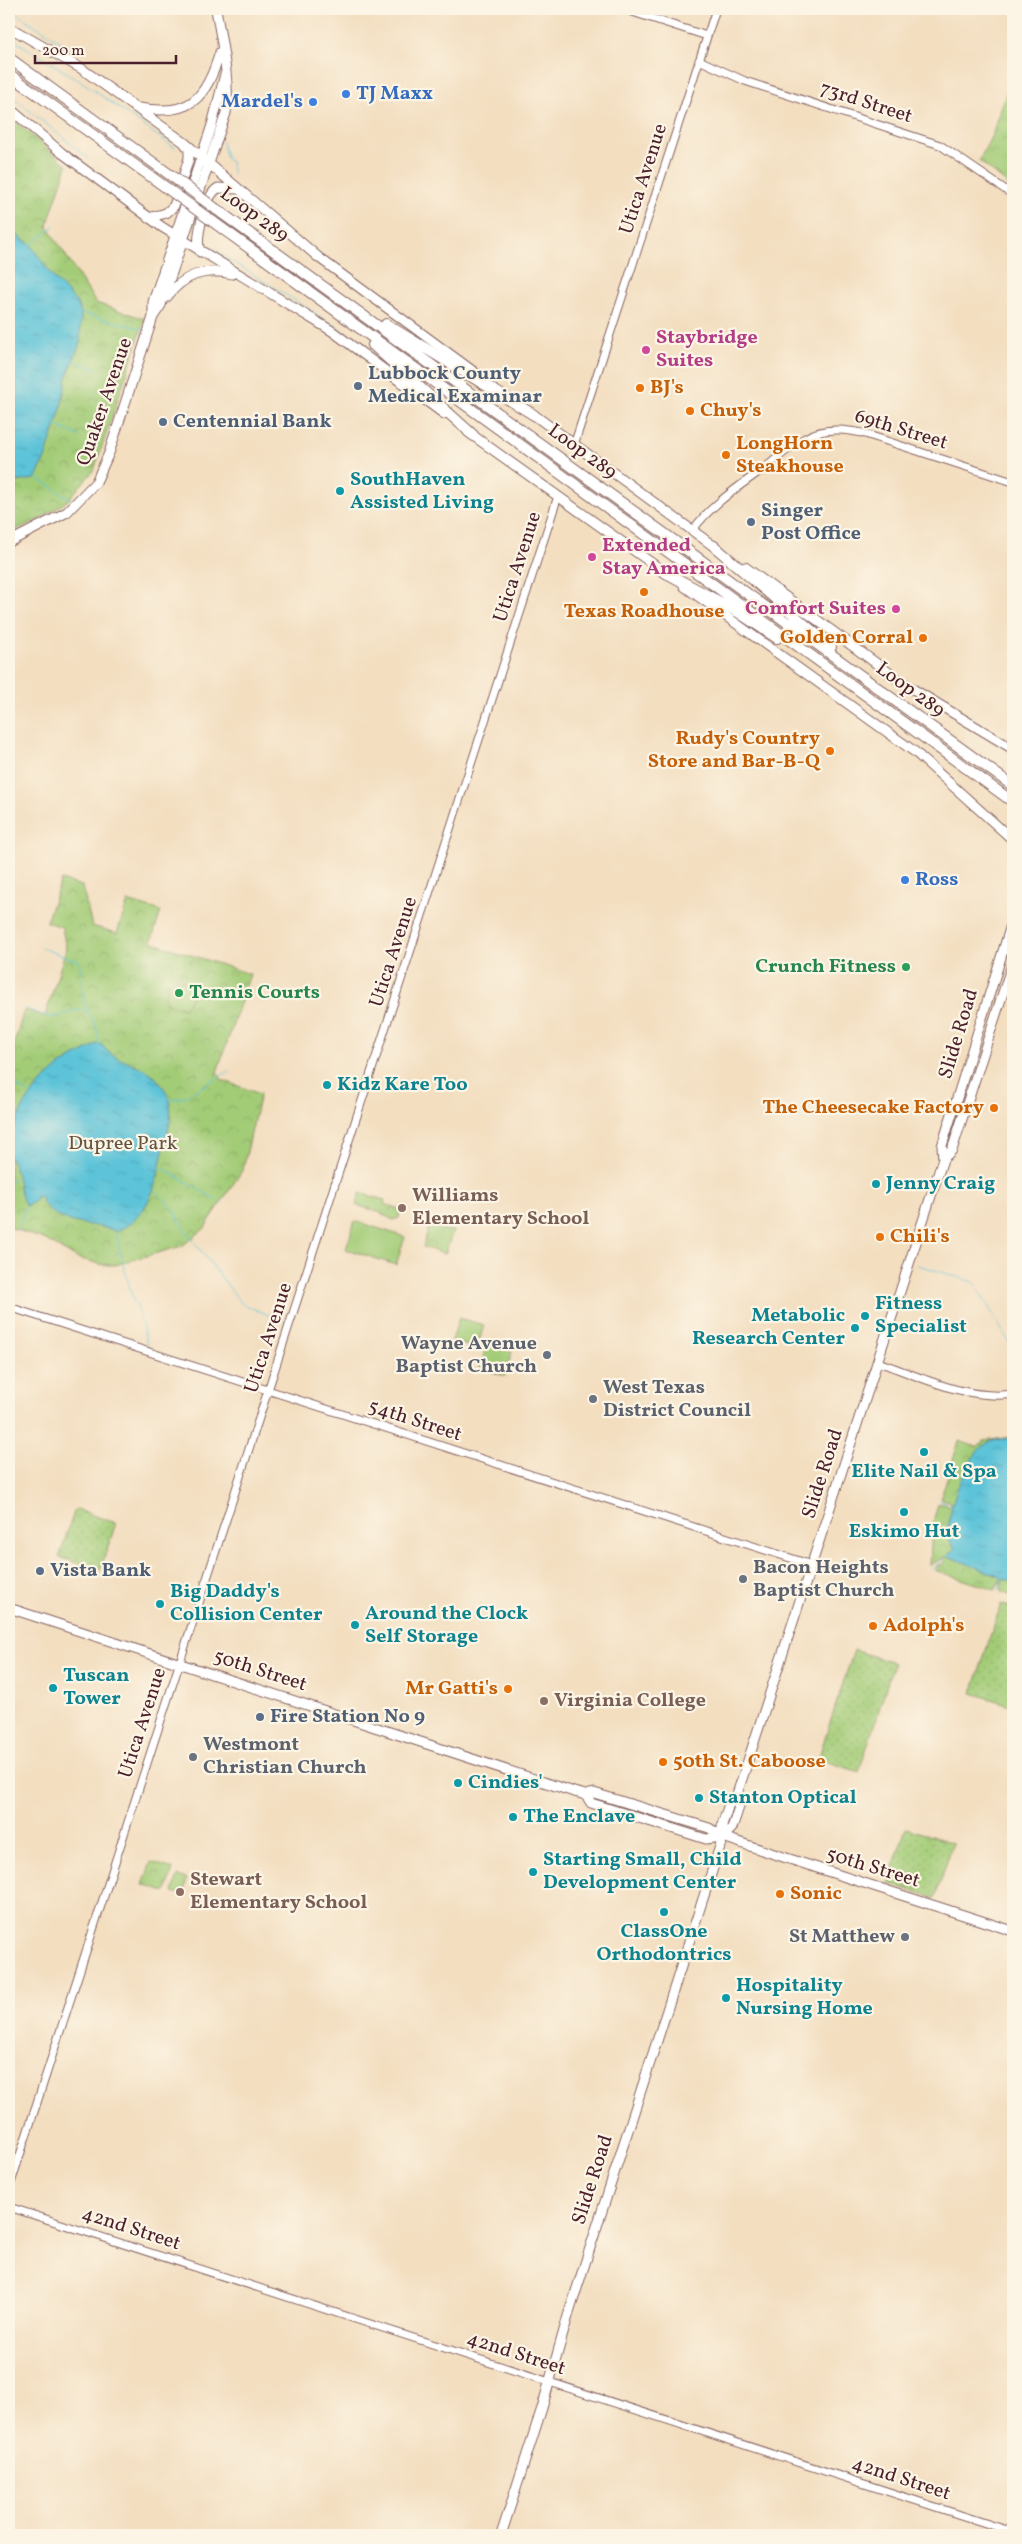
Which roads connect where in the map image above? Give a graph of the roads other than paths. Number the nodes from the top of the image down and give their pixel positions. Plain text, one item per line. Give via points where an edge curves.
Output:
1 (216, 9) edge
2 (623, 9) edge
3 (716, 9) edge
4 (9, 26) edge
5 (707, 36) junction
6 (222, 47) junction
7 (9, 58) edge
8 (699, 60) junction
9 (9, 74) edge
10 (225, 74) junction
11 (135, 107) junction
12 (9, 108) edge
13 (185, 143) junction
14 (202, 157) junction
15 (210, 164) junction
16 (241, 190) junction
17 (1013, 195) edge
18 (148, 218) junction
19 (175, 236) junction
20 (184, 242) junction
21 (200, 252) junction
22 (241, 276) junction
23 (332, 293) junction
24 (162, 305) junction
25 (344, 316) junction
26 (153, 317) junction
27 (534, 415) junction
28 (473, 435) junction
29 (574, 445) junction
30 (1013, 482) edge
31 (558, 496) junction
32 (692, 531) junction
33 (9, 542) edge
34 (714, 546) junction
35 (661, 570) junction
36 (852, 684) junction
37 (881, 690) junction
38 (1013, 749) edge
39 (1013, 786) edge
40 (1013, 802) edge
41 (1002, 830) junction
42 (1013, 832) edge
43 (1013, 841) edge
44 (1013, 919) edge
45 (1013, 962) edge
46 (943, 1159) junction
47 (9, 1308) edge
48 (878, 1362) junction
49 (269, 1391) junction
50 (1013, 1394) edge
51 (812, 1565) junction
52 (9, 1608) edge
53 (180, 1663) junction
54 (723, 1837) junction
55 (1013, 1931) edge
56 (9, 2189) edge
57 (9, 2207) edge
58 (549, 2382) junction
59 (1013, 2532) edge
60 (501, 2535) edge

1 - 6 main road, Quaker Avenue
2 - 5 street
3 - 5 street, Utica Avenue
4 - 11 main road via 82,69
5 - 8 street, Utica Avenue
6 - 10 main road, Quaker Avenue
6 - 11 main road via 206,90 193,103 170,111
7 - 23 highway, Loop 289, bridge
8 - 17 street, 73rd Street via 751,84 940,145
8 - 29 street, Utica Avenue
9 - 25 highway, Loop 289, bridge
10 - 14 main road, Quaker Avenue
10 - 15 main road, Quaker Avenue via 228,102
11 - 13 main road
12 - 18 main road
13 - 14 main road
13 - 18 main road via 189,158 174,206 166,213
14 - 15 main road
14 - 19 main road, Quaker Avenue
15 - 16 main road
15 - 20 main road, Quaker Avenue
16 - 21 main road via 218,188 211,195 197,237
16 - 27 main road via 318,257
18 - 19 main road
19 - 20 main road
19 - 26 main road, Quaker Avenue via 154,302
20 - 21 main road
20 - 24 main road, Quaker Avenue
21 - 22 main road
22 - 24 main road via 215,271 192,275 174,287
22 - 28 main road via 332,332
23 - 27 highway via 366,310 422,348
23 - 37 highway, Loop 289
24 - 26 main road, Quaker Avenue
25 - 28 highway
25 - 36 highway, Loop 289
26 - 33 main road, Quaker Avenue via 110,454 96,482 67,512
27 - 29 main road
28 - 31 main road
29 - 32 main road
30 - 32 street, 69th Street via 862,433 826,430 804,439 736,489 704,515
31 - 35 main road
31 - 49 street, Utica Avenue
32 - 34 main road
34 - 37 highway
34 - 38 main road via 902,683
35 - 36 highway via 738,612 819,667
35 - 41 main road via 914,752
36 - 40 highway, Loop 289
37 - 39 highway, Loop 289
41 - 42 main road
41 - 43 main road
44 - 46 main road, Slide Road via 942,1146
45 - 46 main road, Slide Road via 952,1150
46 - 48 main road, Slide Road
47 - 49 street, 54th Street
48 - 50 street via 970,1392
48 - 51 main road, Slide Road
49 - 51 street, 54th Street
49 - 53 street, Utica Avenue
51 - 54 main road, Slide Road via 736,1800 729,1804 722,1825
52 - 53 main road, 50th Street
53 - 54 main road, 50th Street via 586,1795 591,1803 706,1839
53 - 56 street, Utica Avenue
54 - 55 main road, 50th Street
54 - 58 main road, Slide Road
57 - 58 street, 42nd Street
58 - 59 street, 42nd Street
58 - 60 main road, Slide Road

